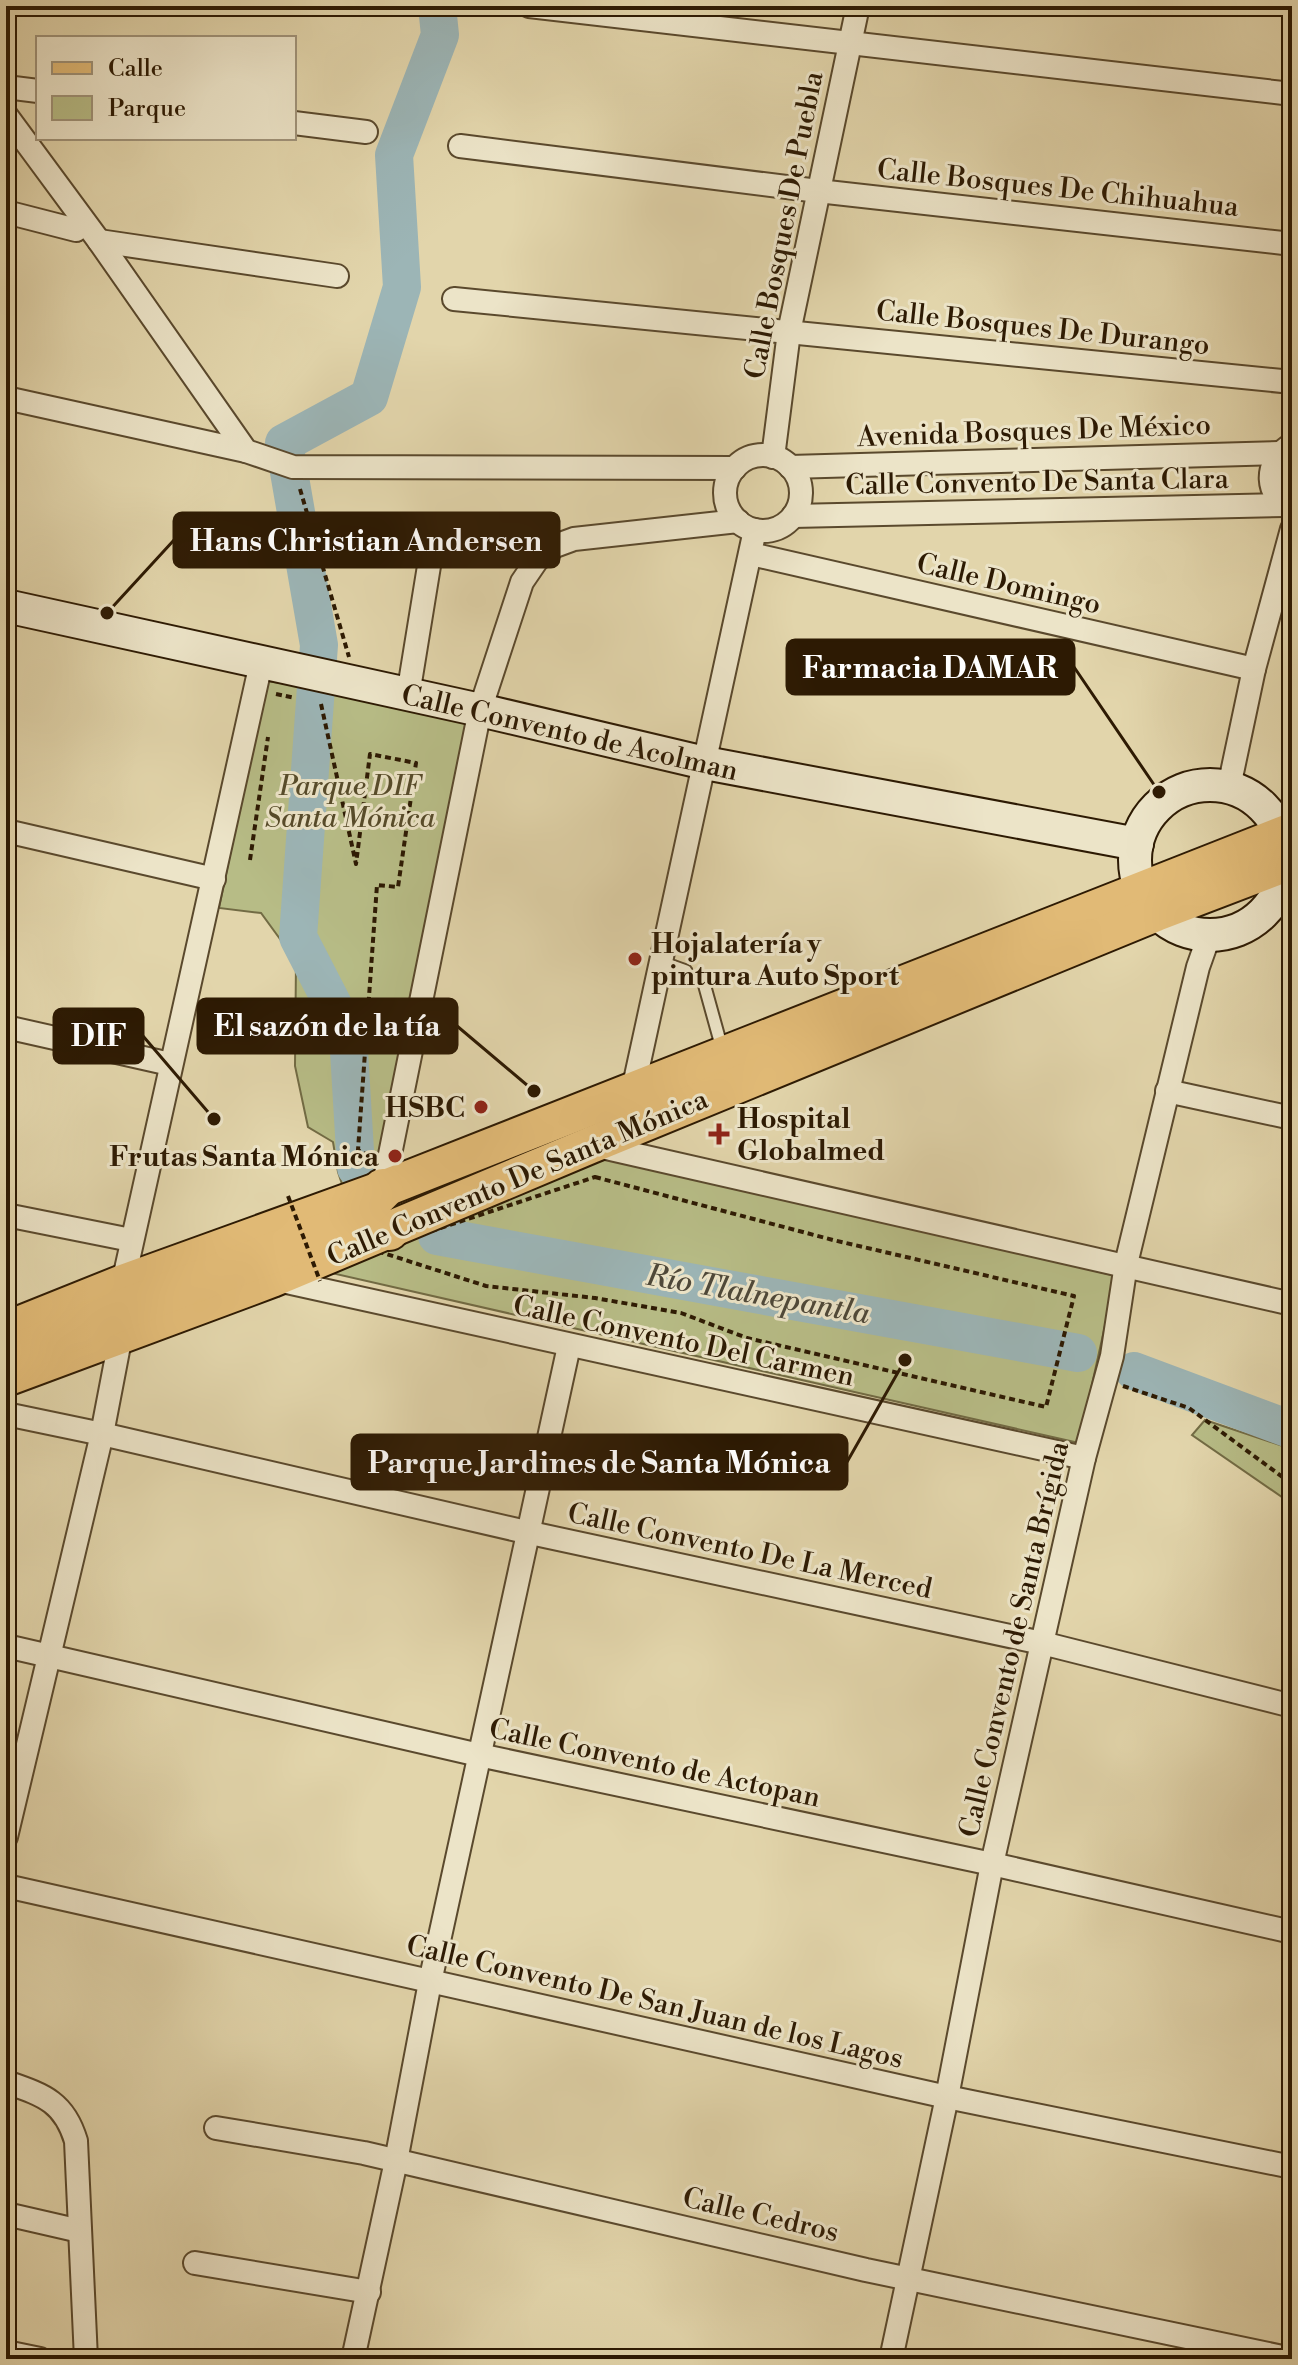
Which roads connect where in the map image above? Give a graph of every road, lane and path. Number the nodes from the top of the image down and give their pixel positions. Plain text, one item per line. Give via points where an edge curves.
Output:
1 (529, 6) edge
2 (858, 6) edge
3 (849, 44) junction
4 (6, 87) edge
5 (36, 91) edge
6 (1292, 94) edge
7 (6, 115) edge
8 (296, 123) edge
9 (366, 132) dead end
10 (460, 146) dead end
11 (818, 191) junction
12 (6, 212) edge
13 (76, 230) dead end
14 (99, 241) junction
15 (1292, 244) edge
16 (337, 276) dead end
17 (454, 299) dead end
18 (789, 332) junction
19 (1292, 382) edge
20 (6, 398) edge
21 (1286, 449) edge
22 (255, 455) junction
23 (782, 462) junction
24 (293, 467) junction
25 (735, 468) junction
26 (1288, 508) edge
27 (793, 516) junction
28 (746, 526) junction
29 (1292, 529) edge
30 (751, 554) junction
31 (429, 566) dead end
32 (6, 606) edge
33 (261, 663) junction
34 (1254, 669) junction
35 (408, 695) junction
36 (347, 696) junction
37 (480, 710) junction
38 (270, 724) dead end
39 (705, 763) junction
40 (1229, 787) junction
41 (6, 831) edge
42 (1137, 844) junction
43 (1288, 848) edge
44 (250, 860) dead end
45 (214, 879) junction
46 (1149, 903) junction
47 (1282, 904) edge
48 (1209, 936) junction
49 (661, 962) junction
50 (686, 971) dead end
51 (705, 987) dead end
52 (6, 1027) edge
53 (723, 1054) junction
54 (170, 1064) junction
55 (633, 1090) junction
56 (1167, 1091) junction
57 (1292, 1118) edge
58 (371, 1140) dead end
59 (591, 1145) junction
60 (383, 1189) junction
61 (288, 1196) dead end
62 (6, 1215) edge
63 (347, 1225) junction
64 (389, 1230) junction
65 (131, 1240) junction
66 (1126, 1264) junction
67 (272, 1279) junction
68 (320, 1281) dead end
69 (1074, 1296) joint
70 (1292, 1304) edge
71 (124, 1308) junction
72 (6, 1330) edge
73 (569, 1346) junction
74 (6, 1358) edge
75 (1109, 1369) junction
76 (6, 1378) edge
77 (6, 1414) edge
78 (102, 1434) junction
79 (1084, 1458) junction
80 (1292, 1484) edge
81 (526, 1532) junction
82 (1042, 1643) junction
83 (6, 1646) edge
84 (48, 1655) junction
85 (1292, 1706) edge
86 (479, 1755) junction
87 (6, 1837) edge
88 (992, 1864) junction
89 (6, 1886) edge
90 (1292, 1932) edge
91 (430, 1982) junction
92 (6, 2082) edge
93 (947, 2097) junction
94 (216, 2128) dead end
95 (396, 2161) junction
96 (1292, 2167) edge
97 (6, 2214) edge
98 (80, 2231) junction
99 (195, 2263) dead end
100 (907, 2279) junction
101 (369, 2292) junction
102 (6, 2352) edge
103 (40, 2359) edge
104 (86, 2359) edge
105 (353, 2359) edge
106 (891, 2359) edge
107 (1292, 2359) edge

1 - 3 street
2 - 3 street, Calle Bosques De Puebla
3 - 6 street
3 - 11 street, Calle Bosques De Puebla
4 - 5 street
7 - 14 street
8 - 9 street
10 - 11 street, Calle Bosques De Chihuahua
11 - 15 street, Calle Bosques De Chihuahua
11 - 18 street, Calle Bosques De Puebla
12 - 13 street
14 - 16 street
14 - 22 street
17 - 18 street, Calle Bosques De Durango
18 - 19 street, Calle Bosques De Durango
18 - 23 street, Calle Bosques De Puebla
20 - 22 street
21 - 23 street, Avenida Bosques De México
21 - 26 street via 1274,461 1269,480 1276,498
22 - 24 street
23 - 25 street via 750,457
23 - 27 street via 801,489
24 - 25 street
24 - 36 path
25 - 28 street via 725,495 730,512
26 - 27 street, Calle Convento De Santa Clara
27 - 28 street via 776,529
28 - 30 street
28 - 37 street via 574,539 555,546 522,582
29 - 34 street
30 - 34 street, Calle Domingo
30 - 39 street
31 - 35 street
32 - 33 street, Calle Convento de Acolman
33 - 36 street, Calle Convento de Acolman
33 - 45 street
34 - 40 street
35 - 36 street, Calle Convento de Acolman
35 - 37 street, Calle Convento de Acolman
36 - 58 path via 321,704 356,864 370,754 416,763 398,887 377,885 358,1150 368,1155
37 - 39 street, Calle Convento de Acolman
37 - 60 street
38 - 44 path
39 - 42 street, Calle Convento de Acolman
39 - 49 street
40 - 42 street via 1211,784 1178,792 1151,813
40 - 43 street via 1261,804
41 - 45 street
42 - 46 street via 1136,868
43 - 46 main road, Calle Convento De Santa Mónica
43 - 47 street
45 - 54 street
46 - 48 street via 1183,931
46 - 53 main road, Calle Convento De Santa Mónica
46 - 59 main road, Calle Convento De Santa Mónica
47 - 48 street via 1242,929
48 - 56 street, Calle Convento de Santa Brígida
49 - 50 lane
49 - 55 street
51 - 53 lane
52 - 54 street
53 - 55 main road, Calle Convento De Santa Mónica
54 - 65 street
55 - 60 main road, Calle Convento De Santa Mónica
56 - 57 street
56 - 66 street, Calle Convento de Santa Brígida
59 - 64 main road, Calle Convento De Santa Mónica
59 - 66 street
60 - 63 highway
60 - 71 main road, Calle Convento De Santa Mónica
61 - 68 path, bridge
62 - 65 street
63 - 64 highway
63 - 71 highway
64 - 67 main road, Calle Convento De Santa Mónica
65 - 71 street
66 - 70 street
66 - 75 street, Calle Convento de Santa Brígida
67 - 71 main road, Calle Convento De Santa Mónica
67 - 73 street, Calle Convento Del Carmen
69 - 69 path via 595,1177 374,1250 486,1286 681,1313 747,1338 1046,1407
71 - 72 main road, Calle Convento De Santa Mónica
71 - 74 highway
71 - 76 main road, Calle Convento De Santa Mónica
71 - 78 street
73 - 79 street, Calle Convento Del Carmen
73 - 81 street
75 - 79 street, Calle Convento de Santa Brígida
75 - 80 path via 1189,1408
77 - 78 street, Calle Convento De La Merced
78 - 81 street, Calle Convento De La Merced
78 - 84 street
79 - 82 street, Calle Convento de Santa Brígida
81 - 82 street, Calle Convento De La Merced
81 - 86 street
82 - 85 street, Calle Convento De La Merced
82 - 88 street, Calle Convento de Santa Brígida
83 - 84 street, Calle Convento de Actopan
84 - 86 street, Calle Convento de Actopan
84 - 87 street
86 - 88 street, Calle Convento de Actopan
86 - 91 street
88 - 90 street, Calle Convento de Actopan
88 - 93 street, Calle Convento de Santa Brígida
89 - 91 street, Calle Convento De San Juan de los Lagos
91 - 93 street, Calle Convento De San Juan de los Lagos
91 - 95 street
92 - 98 street via 53,2102 71,2125
93 - 96 street, Calle Convento De San Juan de los Lagos
93 - 100 street, Calle Convento de Santa Brígida
94 - 95 street, Calle Cedros
95 - 100 street, Calle Cedros
95 - 101 street
97 - 98 street
98 - 104 street
99 - 101 street
100 - 106 street, Calle Convento de Santa Brígida
100 - 107 street, Calle Cedros
101 - 105 street
102 - 103 street

